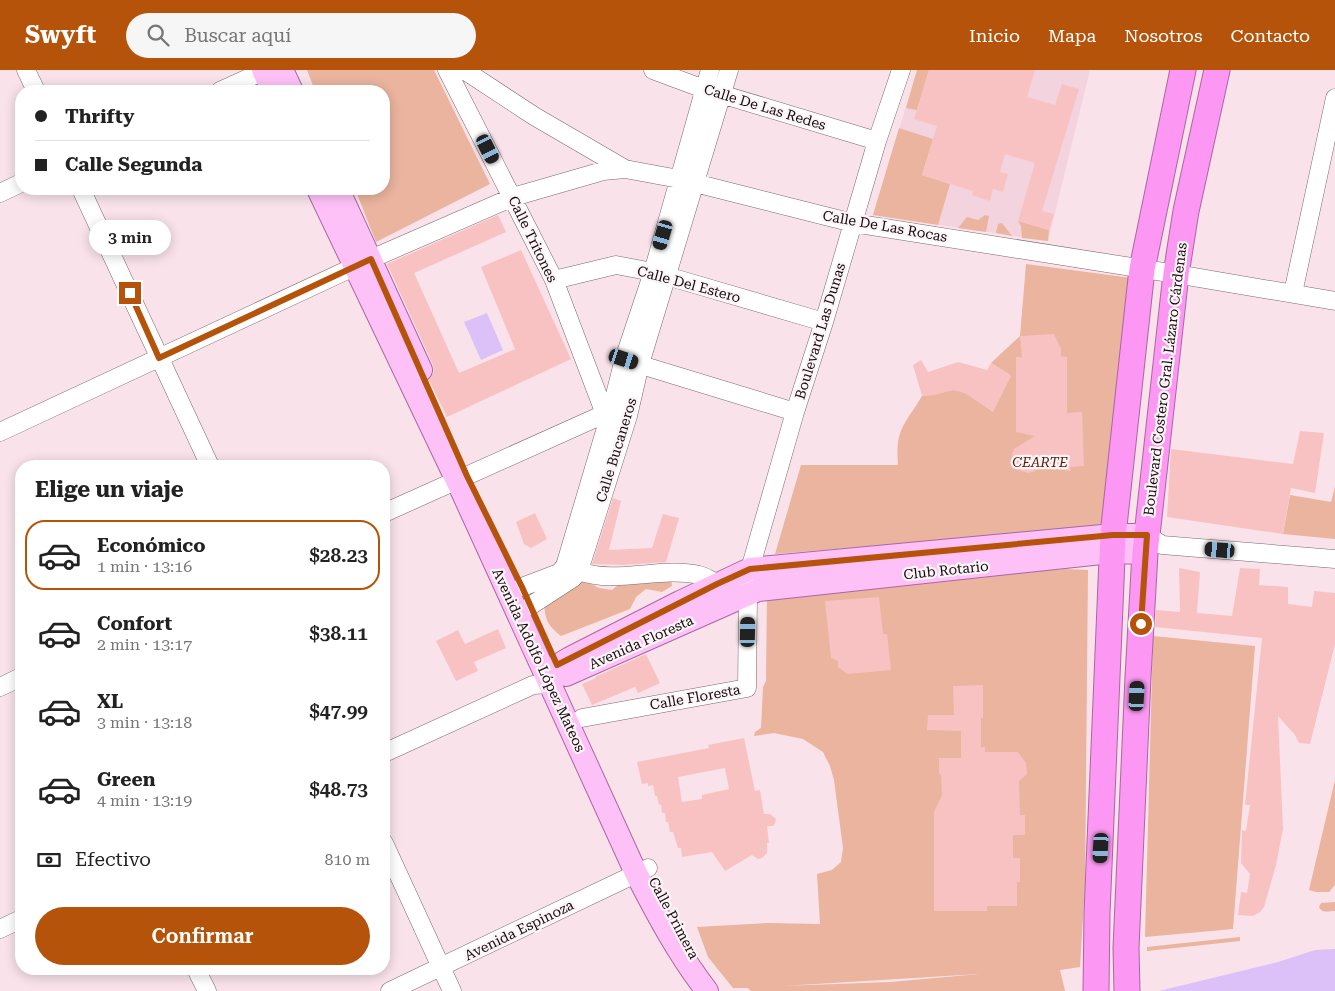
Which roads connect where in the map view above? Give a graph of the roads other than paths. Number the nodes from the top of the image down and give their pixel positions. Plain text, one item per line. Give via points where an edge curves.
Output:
1 (26, 70) edge
2 (447, 70) edge
3 (464, 70) edge
4 (653, 70) edge
5 (710, 70) edge
6 (730, 70) edge
7 (901, 70) edge
8 (1183, 70) edge
9 (1217, 70) edge
10 (270, 74) edge
11 (33, 85) edge
12 (238, 85) edge
13 (284, 85) edge
14 (704, 89) junction
15 (722, 95) junction
16 (1335, 98) edge
17 (877, 141) junction
18 (625, 169) junction
19 (687, 181) junction
20 (15, 186) edge
21 (0, 192) edge
22 (84, 195) edge
23 (322, 195) edge
24 (340, 195) edge
25 (512, 197) junction
26 (853, 223) junction
27 (363, 263) junction
28 (1142, 268) junction
29 (1176, 274) junction
30 (659, 275) junction
31 (554, 280) junction
32 (1293, 293) junction
33 (1335, 301) edge
34 (824, 322) junction
35 (159, 358) junction
36 (632, 362) junction
37 (795, 412) junction
38 (615, 413) junction
39 (0, 432) edge
40 (207, 460) edge
41 (462, 478) junction
42 (390, 510) edge
43 (1112, 543) junction
44 (1152, 544) junction
45 (1335, 559) edge
46 (750, 569) junction
47 (579, 572) junction
48 (677, 573) junction
49 (717, 584) junction
50 (748, 595) junction
51 (526, 596) junction
52 (680, 602) junction
53 (550, 677) junction
54 (15, 680) edge
55 (0, 687) edge
56 (582, 718) junction
57 (390, 750) edge
58 (390, 856) edge
59 (642, 871) junction
60 (15, 922) edge
61 (0, 929) edge
62 (441, 967) junction
63 (199, 975) edge
64 (1126, 982) edge
65 (1096, 983) edge
66 (207, 991) edge
67 (390, 991) edge
68 (452, 991) edge
69 (706, 991) edge

1 - 11 street
2 - 25 street, Calle Tritones
3 - 18 street, Calle De Las Rocas via 534,116
4 - 14 street, Calle De Las Redes
5 - 14 street, Calle Bucaneros
6 - 15 street, Calle Bucaneros
7 - 17 street, Boulevard Las Dunas
8 - 28 highway
9 - 29 highway, Boulevard Costero Gral. Lázaro Cárdenas via 1186,211
10 - 12 street
10 - 13 main road
14 - 15 street, Calle De Las Redes
14 - 19 street, Calle Bucaneros
15 - 17 street, Calle De Las Redes
15 - 19 street, Calle Bucaneros
16 - 32 street
17 - 26 street, Boulevard Las Dunas
18 - 19 street, Calle De Las Rocas
18 - 25 street via 603,171
19 - 26 street, Calle De Las Rocas
19 - 30 street, Calle Bucaneros
20 - 21 street
22 - 35 street
23 - 27 main road, Avenida Adolfo López Mateos
24 - 27 main road, Avenida Adolfo López Mateos
25 - 27 street
25 - 31 street, Calle Tritones
26 - 28 street, Calle De Las Rocas
26 - 34 street, Boulevard Las Dunas
27 - 35 street
27 - 41 main road, Avenida Adolfo López Mateos
28 - 29 street, Calle De Las Rocas
28 - 43 highway
29 - 32 street, Calle De Las Rocas
29 - 44 highway, Boulevard Costero Gral. Lázaro Cárdenas
30 - 31 street, Calle Del Estero via 616,265
30 - 34 street, Calle Del Estero
30 - 36 street, Calle Bucaneros
31 - 38 street, Calle Tritones
32 - 33 street, Calle De Las Rocas
34 - 37 street, Boulevard Las Dunas
35 - 39 street
35 - 40 street
36 - 37 street
36 - 38 street, Calle Bucaneros
37 - 46 street, Boulevard Las Dunas
38 - 41 street
38 - 47 street, Calle Bucaneros
38 - 51 street, Calle Bucaneros via 565,566
41 - 42 street
41 - 51 main road, Avenida Adolfo López Mateos
41 - 53 main road, Avenida Adolfo López Mateos
43 - 44 main road, Club Rotario
43 - 46 main road, Club Rotario
43 - 50 main road, Club Rotario via 758,590
43 - 65 highway
44 - 45 street
44 - 64 highway, Boulevard Costero Gral. Lázaro Cárdenas via 1138,677
46 - 49 main road, Avenida Floresta
46 - 50 street, Boulevard Las Dunas
47 - 48 street via 592,576
47 - 51 street via 573,578
48 - 49 street via 700,575
48 - 52 street
49 - 52 main road, Avenida Floresta
50 - 53 main road, Avenida Floresta
50 - 56 street, Calle Floresta via 747,688
51 - 53 main road, Avenida Adolfo López Mateos
52 - 53 main road, Avenida Floresta
53 - 56 main road, Avenida Adolfo López Mateos
53 - 57 street, Avenida Floresta
53 - 59 main road, Avenida Adolfo López Mateos
54 - 55 street
56 - 59 main road, Avenida Adolfo López Mateos
58 - 62 street
59 - 62 street, Avenida Espinoza
59 - 69 main road, Calle Primera via 677,938 710,979
60 - 61 street
62 - 67 street, Avenida Espinoza
62 - 68 street
63 - 66 street

